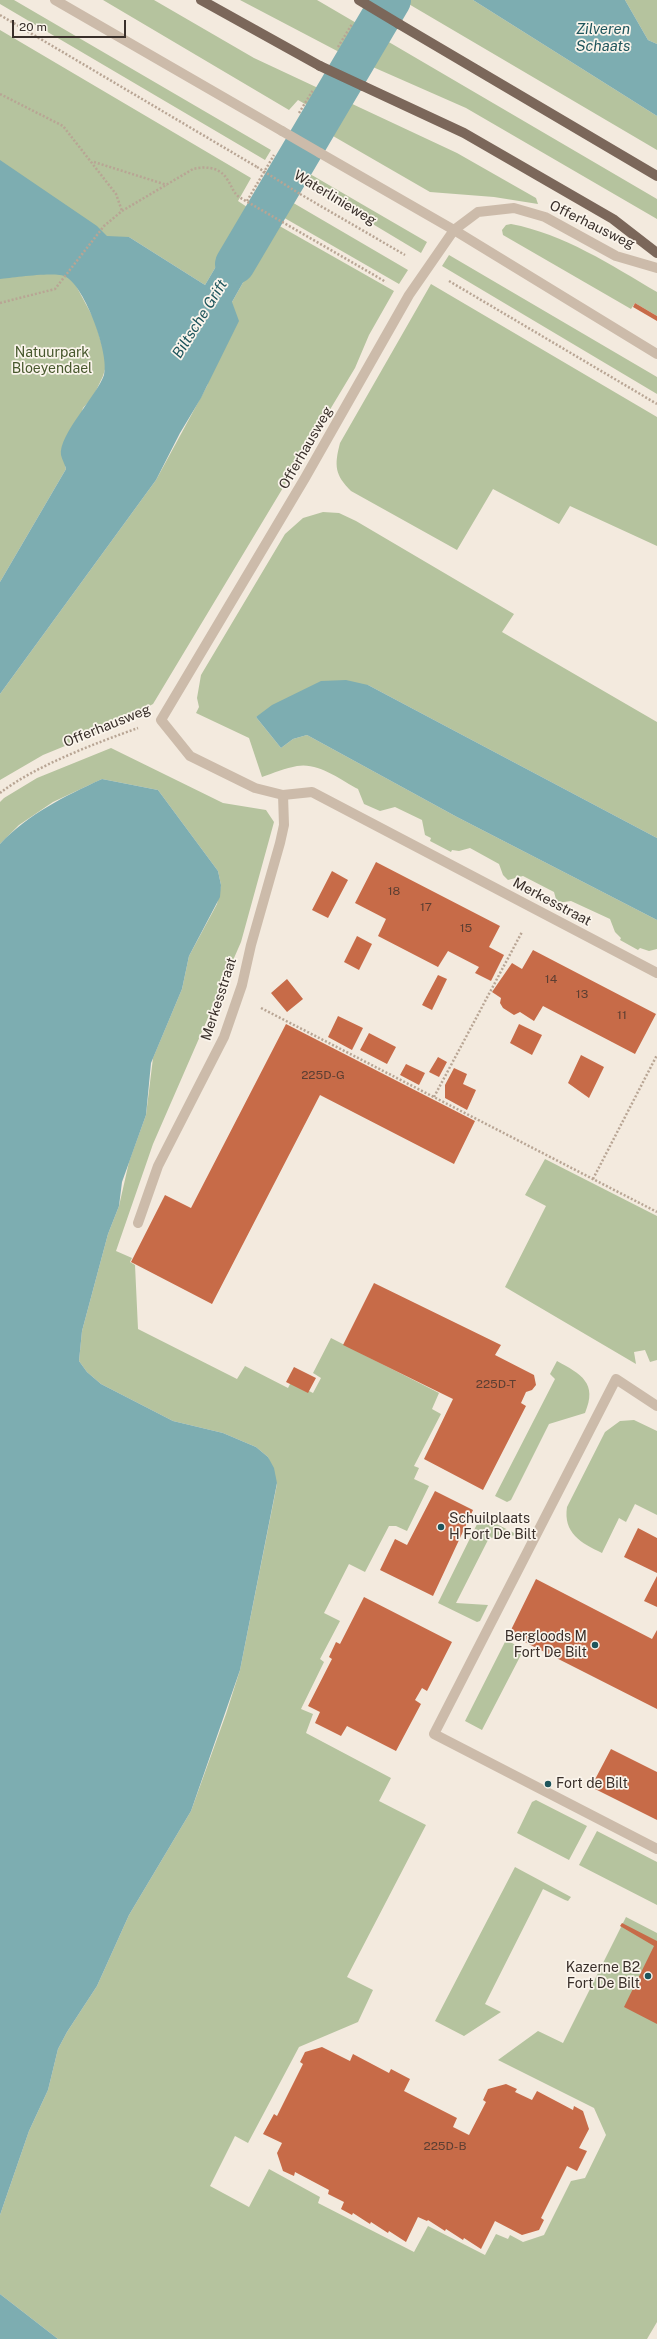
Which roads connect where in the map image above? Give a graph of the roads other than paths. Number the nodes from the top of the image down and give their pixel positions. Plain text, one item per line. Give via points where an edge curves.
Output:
1 (55, 0) edge
2 (201, 0) edge
3 (359, 0) edge
4 (657, 176) edge
5 (454, 230) junction
6 (657, 253) edge
7 (657, 268) edge
8 (657, 354) edge
9 (161, 720) joint
10 (283, 795) junction
11 (657, 973) edge
12 (138, 1223) dead end
13 (657, 1406) edge
14 (657, 1849) edge

1 - 5 street, bridge
2 - 6 main road, bridge via 320,66 464,133 613,219
3 - 4 main road, bridge
5 - 7 street, Offerhausweg via 478,212 514,208 545,216 616,256
5 - 8 street
5 - 9 street, Offerhausweg via 409,295 305,478
9 - 10 street, Merkesstraat via 190,756 255,788
10 - 11 street, Merkesstraat via 312,792
10 - 12 street, Merkesstraat via 284,825 242,985 224,1036 158,1166
13 - 14 street via 616,1379 434,1734

